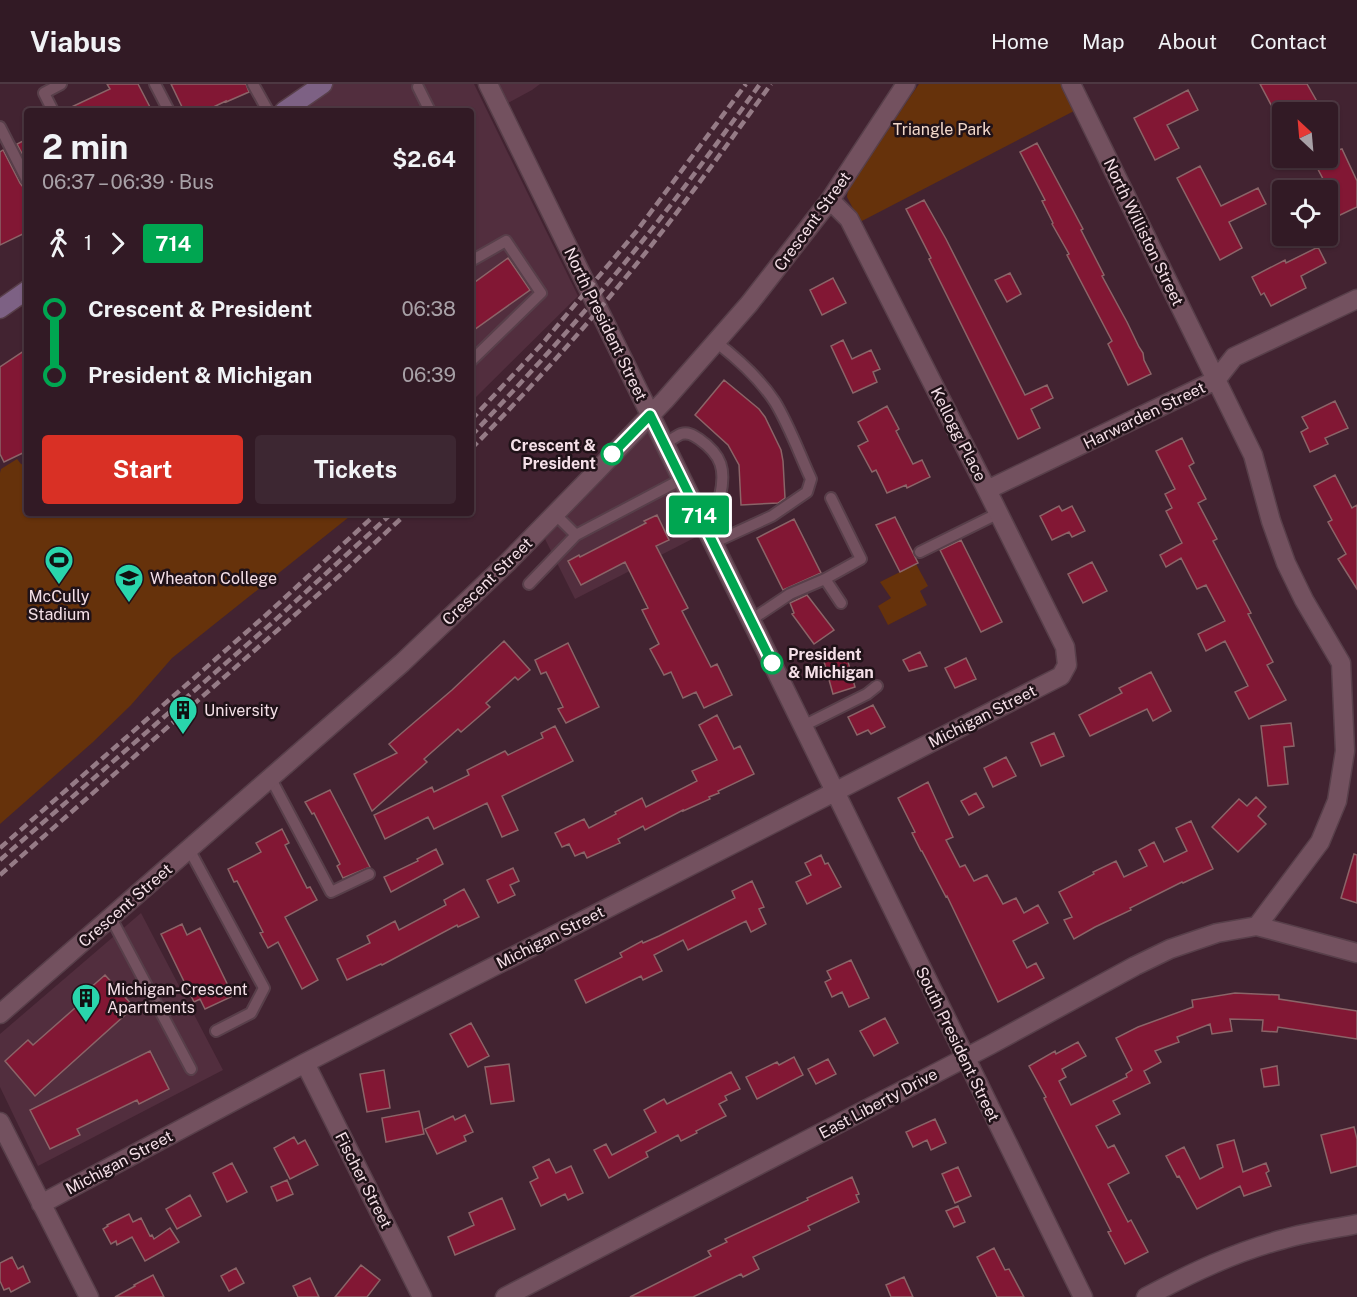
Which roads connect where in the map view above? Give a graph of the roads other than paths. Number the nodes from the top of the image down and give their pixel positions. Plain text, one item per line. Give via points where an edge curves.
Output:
1 (61, 84) edge
2 (155, 84) edge
3 (253, 84) edge
4 (323, 84) edge
5 (488, 84) edge
6 (906, 84) edge
7 (1071, 84) edge
8 (418, 87) dead end
9 (52, 108) edge
10 (167, 108) edge
11 (266, 108) edge
12 (288, 108) edge
13 (428, 108) edge
14 (0, 127) edge
15 (24, 174) edge
16 (830, 200) junction
17 (474, 259) edge
18 (24, 292) edge
19 (1357, 299) edge
20 (0, 309) edge
21 (716, 342) junction
22 (474, 358) edge
23 (1216, 380) junction
24 (650, 415) junction
25 (664, 444) junction
26 (682, 479) junction
27 (987, 490) junction
28 (831, 498) dead end
29 (699, 513) junction
30 (999, 513) junction
31 (555, 514) junction
32 (576, 535) junction
33 (713, 543) junction
34 (920, 552) dead end
35 (825, 579) junction
36 (529, 584) dead end
37 (841, 603) dead end
38 (751, 620) junction
39 (1349, 667) edge
40 (1061, 676) joint
41 (878, 686) dead end
42 (803, 726) junction
43 (270, 777) junction
44 (834, 791) junction
45 (189, 849) junction
46 (369, 874) dead end
47 (111, 918) junction
48 (1257, 926) junction
49 (1357, 953) edge
50 (0, 1014) edge
51 (216, 1031) dead end
52 (965, 1057) junction
53 (305, 1063) junction
54 (191, 1069) dead end
55 (0, 1122) edge
56 (41, 1204) junction
57 (1357, 1224) edge
58 (89, 1297) edge
59 (423, 1297) edge
60 (505, 1297) edge
61 (1083, 1297) edge
62 (1146, 1297) edge

1 - 9 lane via 44,93
2 - 10 lane
3 - 11 lane
4 - 12 street
5 - 24 street, North President Street
6 - 16 street, Crescent Street
7 - 23 street, North Williston Street
8 - 13 lane
14 - 15 lane
16 - 21 street, Crescent Street
16 - 27 street, Kellogg Place via 849,219
17 - 22 lane via 506,241 541,293
18 - 20 street
19 - 23 street, Harwarden Street via 1234,357
21 - 24 street, Crescent Street
21 - 33 lane via 737,358 774,401 811,478 807,492 772,516
23 - 27 street, Harwarden Street
23 - 39 street, North Williston Street via 1253,455 1286,563 1304,600
24 - 25 street, North President Street
24 - 31 street, Crescent Street
25 - 26 street, North President Street
25 - 29 lane via 682,434 691,434 719,458 723,475 720,496
26 - 29 street, North President Street
26 - 32 lane
27 - 30 street, Kellogg Place
28 - 35 lane via 861,559
29 - 33 street, North President Street
30 - 34 lane
30 - 40 street, Kellogg Place via 1065,647 1066,665
31 - 32 lane
31 - 43 street, Crescent Street via 402,663
32 - 36 lane
33 - 38 street, North President Street
35 - 37 lane
35 - 38 lane via 790,594
38 - 42 street, North President Street
39 - 48 street via 1345,751 1337,801 1320,842
40 - 44 street, Michigan Street
41 - 42 lane
42 - 44 street, North President Street
43 - 45 street, Crescent Street
43 - 46 lane via 331,892
44 - 52 street, South President Street
44 - 53 street, Michigan Street
45 - 47 street, Crescent Street
45 - 51 lane via 264,988 251,1013
47 - 50 street, Crescent Street
47 - 54 lane
48 - 49 street
48 - 52 street, East Liberty Drive via 1217,933 1170,949
52 - 60 street, East Liberty Drive
52 - 61 street, South President Street
53 - 56 street, Michigan Street
53 - 59 street, Fischer Street
55 - 56 street
56 - 58 street
57 - 62 street via 1254,1248

